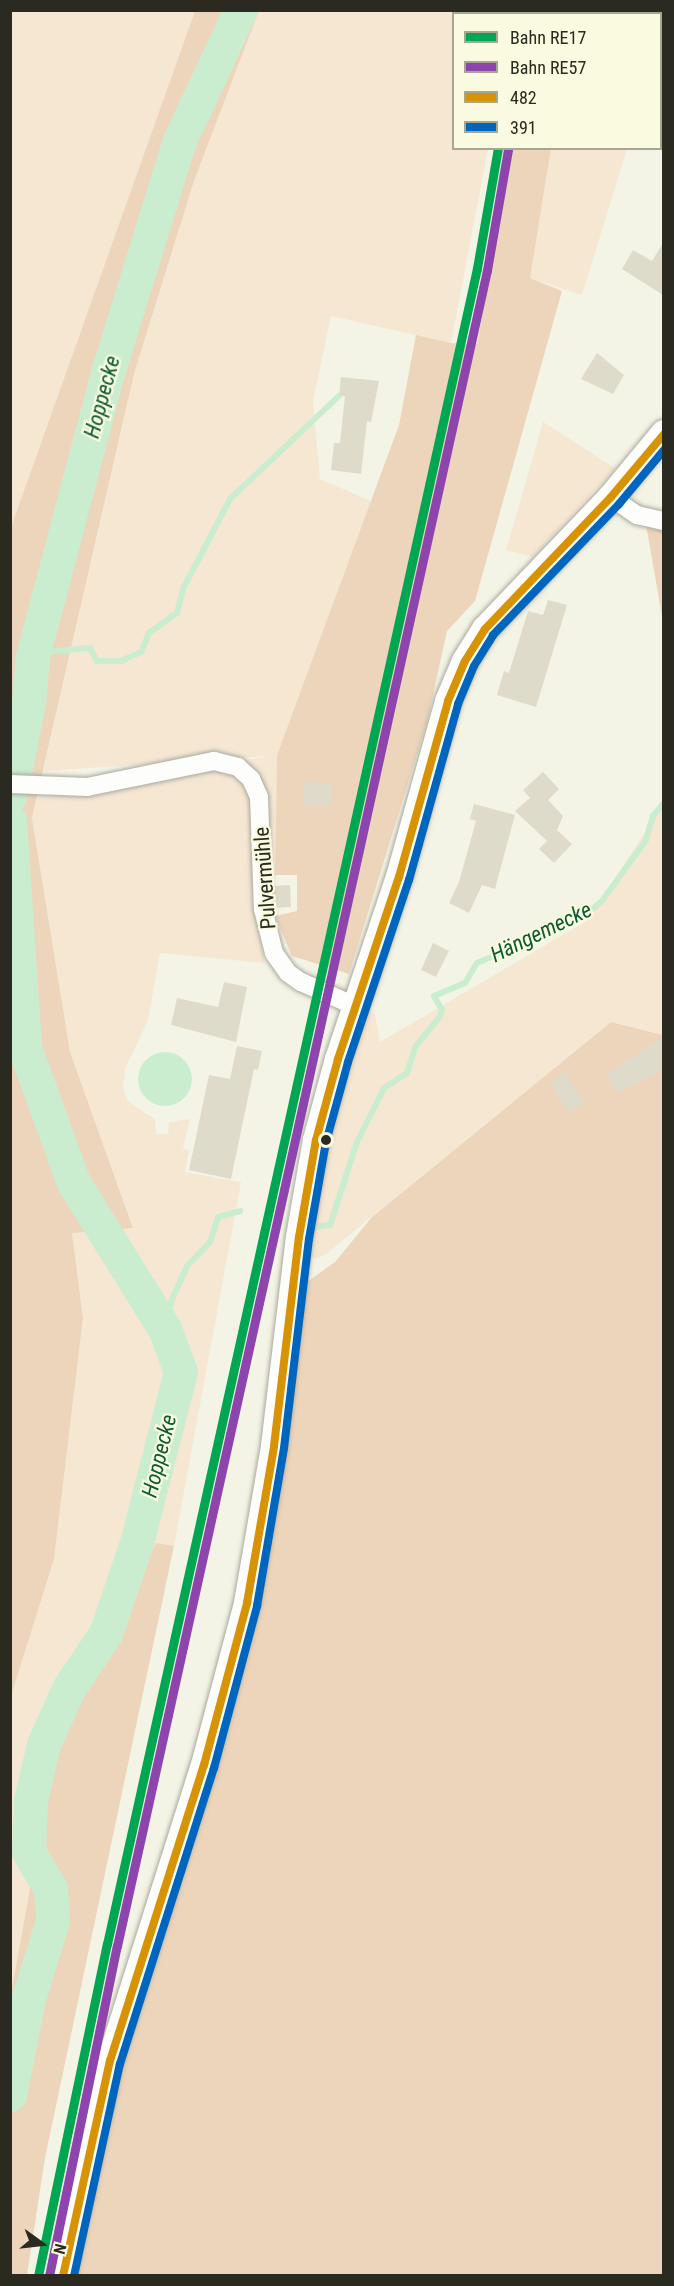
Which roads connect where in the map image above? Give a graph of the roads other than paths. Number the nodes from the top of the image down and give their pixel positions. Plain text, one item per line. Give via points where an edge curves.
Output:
1 (663, 433) edge
2 (611, 497) junction
3 (663, 521) edge
4 (10, 784) edge
5 (355, 1005) junction
6 (63, 2276) edge

1 - 2 main road
2 - 3 street via 637,515
2 - 5 main road via 505,605 465,661 445,710 399,877
4 - 5 street, Pulvermühle via 87,786 214,761 238,767 255,785 259,797 263,909 274,953 288,973 302,982
5 - 6 main road via 329,1090 307,1187 274,1446 247,1603 204,1766 110,2061

